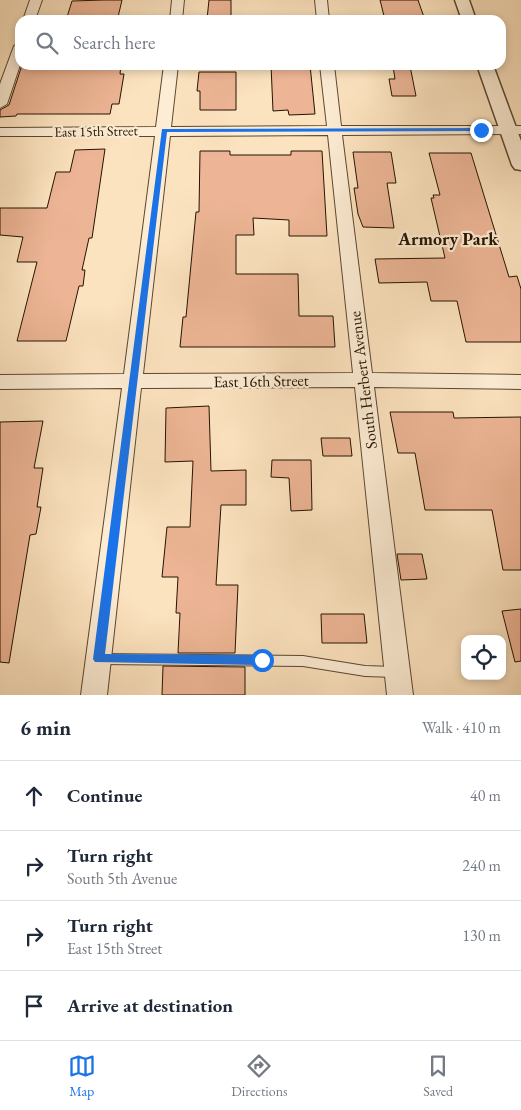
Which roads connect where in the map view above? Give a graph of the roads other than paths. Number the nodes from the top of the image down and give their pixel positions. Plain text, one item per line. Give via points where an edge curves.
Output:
1 (36, 0) edge
2 (178, 0) edge
3 (321, 0) edge
4 (462, 0) edge
5 (31, 15) edge
6 (176, 15) edge
7 (322, 15) edge
8 (467, 15) edge
9 (15, 60) edge
10 (170, 70) edge
11 (328, 70) edge
12 (487, 70) edge
13 (0, 104) edge
14 (334, 130) junction
15 (514, 130) edge
16 (164, 131) junction
17 (0, 132) edge
18 (521, 165) edge
19 (364, 380) junction
20 (0, 382) edge
21 (132, 382) junction
22 (521, 382) edge
23 (99, 659) junction
24 (397, 672) junction
25 (94, 695) edge
26 (400, 695) edge

1 - 5 street
2 - 6 street
3 - 7 street
4 - 8 street
9 - 13 street
10 - 16 street
11 - 14 street, South Herbert Avenue
12 - 15 street
14 - 15 street, East 15th Street
14 - 16 street, East 15th Street
14 - 19 street, South Herbert Avenue
15 - 18 street
16 - 17 street, East 15th Street
16 - 21 street
19 - 21 street, East 16th Street
19 - 22 street, East 16th Street
19 - 24 street, South Herbert Avenue
20 - 21 street, East 16th Street
21 - 23 street
23 - 24 lane via 303,661 365,671
23 - 25 street
24 - 26 street, South Herbert Avenue

